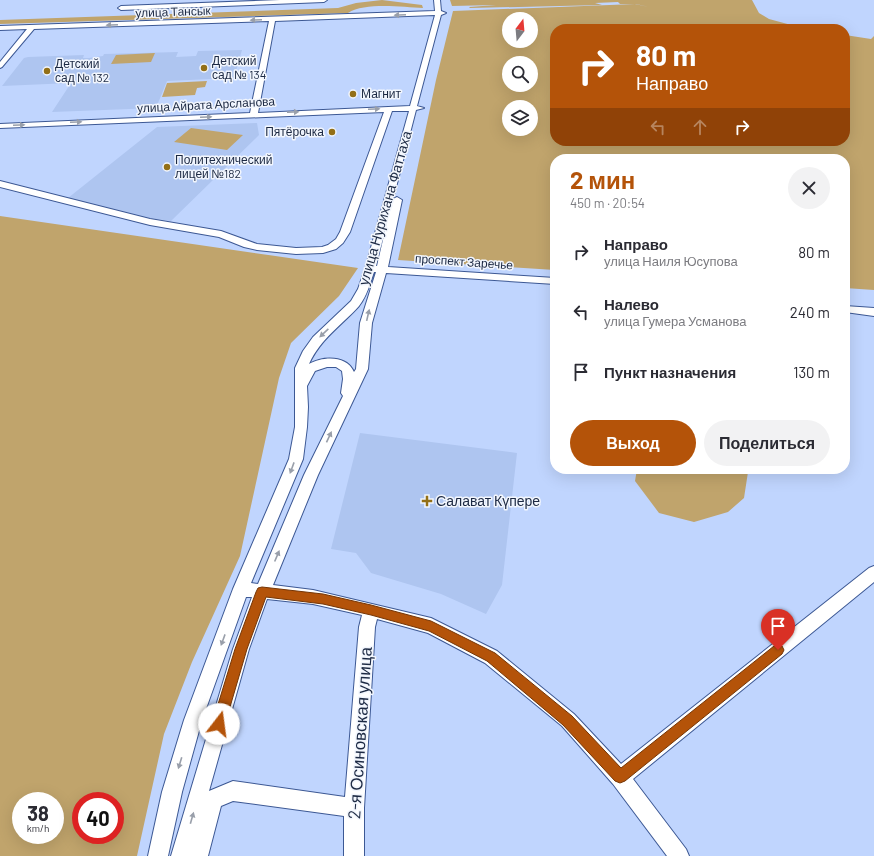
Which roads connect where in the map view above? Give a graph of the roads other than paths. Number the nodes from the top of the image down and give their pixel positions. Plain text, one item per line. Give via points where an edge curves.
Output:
1 (324, 0) edge
2 (437, 0) edge
3 (443, 0) edge
4 (274, 1) edge
5 (120, 8) dead end
6 (441, 13) junction
7 (272, 20) junction
8 (32, 27) junction
9 (0, 28) edge
10 (0, 66) edge
11 (417, 108) junction
12 (389, 109) junction
13 (254, 114) junction
14 (0, 126) edge
15 (0, 184) edge
16 (376, 269) junction
17 (550, 281) edge
18 (850, 310) edge
19 (874, 312) edge
20 (301, 388) junction
21 (348, 400) junction
22 (874, 573) edge
23 (241, 589) junction
24 (262, 592) junction
25 (371, 610) junction
26 (620, 777) junction
27 (354, 808) junction
28 (158, 856) edge
29 (181, 856) edge
30 (198, 856) edge
31 (354, 856) edge
32 (679, 856) edge

1 - 4 street
2 - 6 street
3 - 6 street
4 - 5 street
6 -> 7 street, улица Тансык
6 - 11 street, улица Нурихана Фаттаха
7 -> 8 street, улица Тансык
7 - 13 street
8 - 9 street, улица Тансык
8 - 10 street
11 - 12 street, улица Айрата Арсланова
11 - 16 street, улица Нурихана Фаттаха
13 -> 12 street, улица Айрата Арсланова
12 - 15 street via 345,232 340,241 323,250 296,251 247,245 221,234 150,222
14 -> 13 street, улица Айрата Арсланова
16 - 17 street, проспект Заречье
16 -> 20 street, улица Нурихана Фаттаха via 355,303 309,351 301,368
21 -> 16 street, улица Нурихана Фаттаха via 362,369 366,323
18 - 19 street
20 - 21 street via 308,372 316,365 341,365 349,372 350,377
20 -> 23 street, улица Нурихана Фаттаха via 301,427 296,459
24 -> 21 street, улица Нурихана Фаттаха via 312,475
22 - 26 street
23 - 24 street
23 -> 28 street, улица Нурихана Фаттаха via 193,720 172,792
24 - 25 street via 313,597
29 -> 24 street, улица Нурихана Фаттаха via 237,663
25 - 26 street via 431,626 491,657 568,720
25 - 27 street, 2-я Осиновская улица via 367,627
26 - 32 street
27 - 30 street via 233,792 225,794 213,800
27 - 31 street, 2-я Осиновская улица

